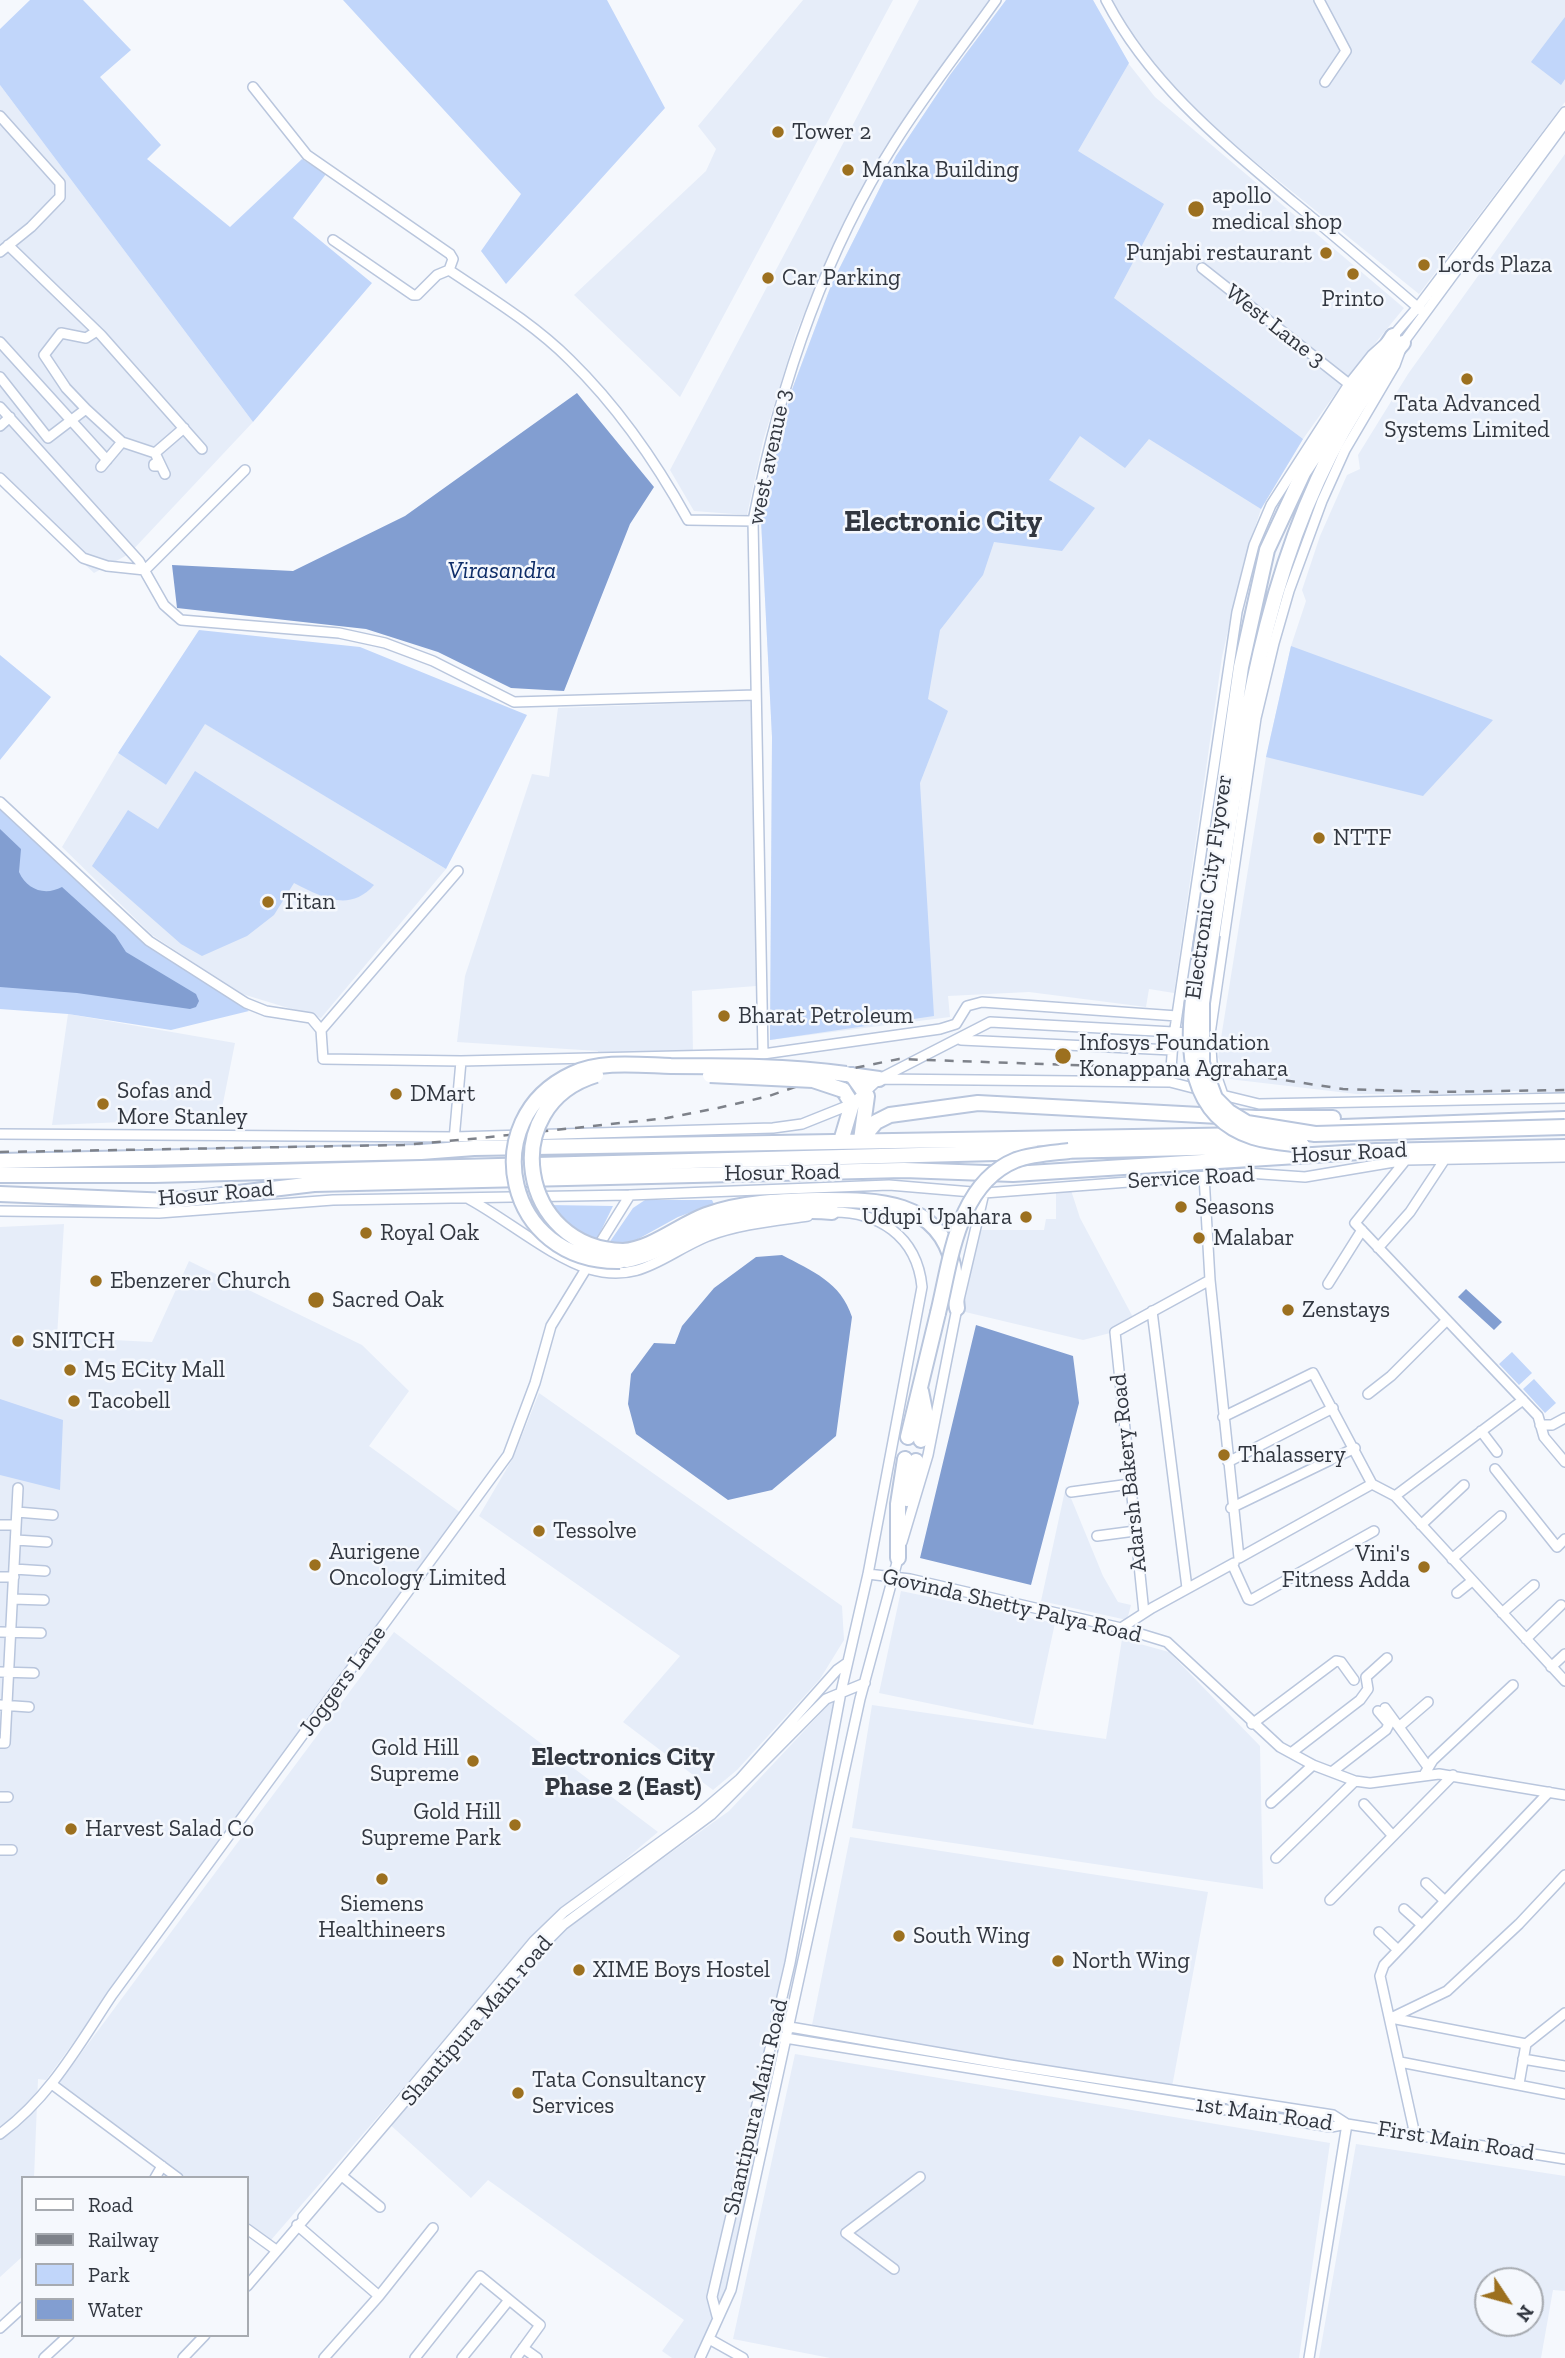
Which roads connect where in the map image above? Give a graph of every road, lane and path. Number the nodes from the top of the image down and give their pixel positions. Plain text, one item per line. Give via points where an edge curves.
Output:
1 (996, 0) edge
2 (1106, 0) edge
3 (1319, 0) edge
4 (1325, 82) dead end
5 (253, 87) dead end
6 (1565, 112) edge
7 (0, 117) edge
8 (1565, 123) edge
9 (1479, 234) junction
10 (333, 240) dead end
11 (8, 246) junction
12 (0, 252) edge
13 (1202, 268) dead end
14 (449, 270) junction
15 (1421, 310) junction
16 (97, 331) junction
17 (1398, 339) junction
18 (0, 342) edge
19 (0, 377) edge
20 (1349, 384) junction
21 (0, 407) edge
22 (86, 409) junction
23 (9, 417) junction
24 (70, 422) junction
25 (0, 426) edge
26 (184, 428) junction
27 (122, 442) junction
28 (202, 449) dead end
29 (155, 453) junction
30 (245, 470) dead end
31 (165, 474) dead end
32 (0, 478) edge
33 (752, 521) junction
34 (145, 570) junction
35 (756, 695) junction
36 (0, 802) edge
37 (458, 871) dead end
38 (1208, 934) junction
39 (1177, 1016) junction
40 (321, 1030) junction
41 (1175, 1030) junction
42 (1210, 1034) junction
43 (959, 1040) junction
44 (1172, 1050) junction
45 (762, 1054) junction
46 (461, 1061) junction
47 (849, 1075) junction
48 (879, 1079) junction
49 (1170, 1082) junction
50 (866, 1092) junction
51 (1223, 1095) junction
52 (1565, 1098) edge
53 (852, 1104) junction
54 (1565, 1112) edge
55 (1565, 1119) edge
56 (1565, 1127) edge
57 (0, 1135) edge
58 (1565, 1138) edge
59 (841, 1141) junction
60 (860, 1141) junction
61 (454, 1143) junction
62 (1302, 1145) junction
63 (1565, 1147) edge
64 (1069, 1151) junction
65 (1565, 1157) edge
66 (1445, 1159) junction
67 (1406, 1160) junction
68 (0, 1161) edge
69 (0, 1175) edge
70 (1204, 1176) junction
71 (984, 1193) junction
72 (0, 1194) edge
73 (630, 1195) junction
74 (469, 1199) junction
75 (0, 1211) edge
76 (832, 1212) junction
77 (1362, 1230) junction
78 (1378, 1248) junction
79 (622, 1256) junction
80 (586, 1268) junction
81 (1210, 1280) junction
82 (1328, 1284) dead end
83 (957, 1308) junction
84 (1152, 1311) junction
85 (1447, 1320) junction
86 (1368, 1394) dead end
87 (1523, 1400) junction
88 (1333, 1408) junction
89 (1223, 1417) junction
90 (1565, 1418) edge
91 (1541, 1425) junction
92 (1481, 1431) junction
93 (915, 1438) dead end
94 (1355, 1448) junction
95 (1497, 1452) dead end
96 (911, 1460) dead end
97 (1228, 1462) junction
98 (1565, 1462) edge
99 (1496, 1469) dead end
100 (1130, 1484) junction
101 (1373, 1484) junction
102 (1464, 1485) dead end
103 (18, 1488) dead end
104 (1071, 1492) dead end
105 (1395, 1496) junction
106 (1231, 1508) junction
107 (17, 1512) junction
108 (52, 1515) dead end
109 (1502, 1516) dead end
110 (0, 1524) edge
111 (16, 1525) junction
112 (1421, 1525) junction
113 (1135, 1531) junction
114 (1374, 1531) dead end
115 (1097, 1536) dead end
116 (1565, 1539) edge
117 (16, 1540) junction
118 (47, 1542) dead end
119 (898, 1558) junction
120 (1452, 1559) junction
121 (1236, 1562) junction
122 (46, 1571) dead end
123 (14, 1573) junction
124 (868, 1574) junction
125 (0, 1577) edge
126 (893, 1578) junction
127 (1472, 1581) junction
128 (1534, 1585) dead end
129 (1187, 1588) junction
130 (1457, 1593) dead end
131 (12, 1599) junction
132 (44, 1600) dead end
133 (1561, 1605) dead end
134 (1144, 1613) junction
135 (1502, 1614) junction
136 (1121, 1629) junction
137 (0, 1632) edge
138 (11, 1632) junction
139 (41, 1633) dead end
140 (1526, 1639) junction
141 (1565, 1654) edge
142 (1387, 1658) dead end
143 (847, 1663) junction
144 (1551, 1667) junction
145 (4, 1672) edge
146 (34, 1673) dead end
147 (1354, 1680) dead end
148 (1565, 1681) edge
149 (865, 1683) junction
150 (1513, 1685) dead end
151 (841, 1692) junction
152 (1428, 1702) dead end
153 (4, 1705) edge
154 (29, 1707) dead end
155 (1252, 1724) junction
156 (1400, 1726) junction
157 (3, 1743) edge
158 (1291, 1754) junction
159 (1313, 1765) junction
160 (1426, 1771) junction
161 (1333, 1772) junction
162 (1453, 1775) junction
163 (1355, 1781) junction
164 (1549, 1792) junction
165 (1565, 1795) edge
166 (1271, 1803) dead end
167 (1364, 1804) dead end
168 (1393, 1836) junction
169 (0, 1850) edge
170 (12, 1850) dead end
171 (1276, 1858) dead end
172 (1565, 1875) edge
173 (1426, 1883) dead end
174 (1330, 1900) dead end
175 (1445, 1901) junction
176 (1404, 1909) dead end
177 (1422, 1925) junction
178 (1379, 1932) dead end
179 (1398, 1950) junction
180 (1565, 2012) edge
181 (1391, 2018) junction
182 (776, 2024) junction
183 (789, 2027) junction
184 (773, 2036) junction
185 (786, 2038) junction
186 (1526, 2044) junction
187 (1523, 2059) junction
188 (1400, 2062) junction
189 (1565, 2066) edge
190 (1519, 2084) junction
191 (53, 2085) junction
192 (1565, 2094) edge
193 (1347, 2124) junction
194 (0, 2134) edge
195 (1415, 2135) junction
196 (1565, 2159) edge
197 (162, 2165) junction
198 (156, 2176) edge
199 (176, 2176) edge
200 (342, 2176) junction
201 (920, 2177) dead end
202 (380, 2207) dead end
203 (299, 2222) junction
204 (433, 2228) dead end
205 (248, 2230) edge
206 (276, 2250) junction
207 (894, 2269) dead end
208 (248, 2285) edge
209 (379, 2296) junction
210 (509, 2300) junction
211 (21, 2309) edge
212 (717, 2316) junction
213 (0, 2328) edge
214 (67, 2337) edge
215 (203, 2337) edge
216 (711, 2340) junction
217 (523, 2348) junction
218 (328, 2357) edge
219 (738, 2357) edge
220 (44, 2358) edge
221 (183, 2358) edge
222 (415, 2358) edge
223 (462, 2358) edge
224 (516, 2358) edge
225 (537, 2358) edge
226 (700, 2358) edge
227 (1309, 2358) edge

1 - 33 street, west avenue 3 via 893,144 823,279 768,441
2 - 15 street via 1166,86 1214,137
3 - 4 street via 1346,51
5 - 14 street via 307,155 450,254
6 - 9 street
7 - 11 street via 60,183 60,197
8 - 9 street
9 - 15 street
10 - 14 street via 413,295
11 - 12 street
11 - 16 street
13 - 20 street, West Lane 3
14 - 33 street via 570,359 659,466 688,520
15 - 17 street
16 - 22 street via 86,338 61,332 44,355
16 - 26 street
17 - 20 street via 1372,355
17 - 38 highway, Electronic City Flyover via 1319,477 1285,562 1252,678
17 - 38 highway, Electronic City Flyover via 1303,473 1267,550 1241,667
17 - 42 street via 1395,365 1345,450 1322,501 1278,630 1256,718
18 - 24 street
19 - 24 street via 48,438
20 - 39 street via 1271,505 1245,577
21 - 23 street
22 - 24 street
22 - 27 street
23 - 25 street
23 - 34 street
24 - 27 street via 104,463
26 - 28 street
26 - 29 street
27 - 29 street
29 - 31 street
30 - 34 street
32 - 34 street via 83,558
33 - 35 street, west avenue 3
34 - 35 street via 164,605 181,620 339,633 384,643 433,661 514,702
35 - 45 street, west avenue 3
36 - 40 street via 149,941 246,1003 311,1018
37 - 40 street
38 - 56 highway, Electronic City Flyover, bridge via 1202,1063 1215,1098 1247,1124 1315,1134
38 - 62 highway, Electronic City Flyover, bridge via 1189,1039 1200,1092 1219,1116 1240,1131 1255,1138
39 - 41 street
39 - 45 street via 976,1003 963,1009 956,1024 940,1029
40 - 46 street via 323,1059
41 - 42 street
41 - 43 street via 990,1022
41 - 44 street
42 - 51 street via 1212,1062
43 - 44 street
43 - 48 street
44 - 49 street
45 - 46 street
46 - 61 street
47 - 48 highway
47 - 50 highway
47 - 79 highway, bridge via 746,1065 614,1065 574,1072 557,1081 522,1123 517,1141 515,1176 523,1207 535,1227 568,1252 600,1262
48 - 49 street
48 - 50 street
49 - 51 street
50 - 53 street
50 - 60 highway
51 - 52 street via 1259,1104
53 - 59 highway
53 - 61 street via 802,1124 774,1128
53 - 79 highway, bridge via 843,1090 779,1077 626,1072 598,1074 567,1088 546,1111 534,1139 531,1169 537,1195 553,1219 574,1237
54 - 60 highway via 1391,1119 1256,1118 978,1103 890,1115 876,1122
55 - 60 highway, Hosur Road via 1350,1125 1239,1136
57 - 61 street
58 - 62 highway, Electronic City Flyover
59 - 60 highway, Hosur Road
59 - 61 highway, Hosur Road
61 - 68 highway, Hosur Road
62 - 64 highway, bridge
63 - 72 highway, Hosur Road via 1376,1151 1013,1174 904,1170 314,1184 171,1201
64 - 69 highway, bridge
64 - 93 highway, bridge via 1016,1160 977,1191 961,1221 938,1312 920,1386
65 - 66 street, Service Road
66 - 67 street, Service Road
66 - 78 street via 1410,1212
67 - 70 street, Service Road via 1305,1177
67 - 77 street via 1355,1223
70 - 71 street, Service Road
70 - 81 street
71 - 73 street, Service Road via 889,1185
71 - 83 street
73 - 74 street, Service Road
73 - 80 street, Joggers Lane
74 - 75 street, Service Road via 333,1200 159,1213
74 - 80 street
76 - 79 highway via 749,1213 714,1223 644,1256
76 - 80 street, Shantipura Main Road via 728,1230 632,1273
76 - 124 street, Shantipura Main Road via 870,1217 897,1232 915,1257 921,1279
77 - 78 street
77 - 82 street
78 - 85 street
79 - 83 highway via 681,1226 734,1207 785,1200 877,1200 909,1210 940,1237 953,1264
80 - 191 street, Joggers Lane via 551,1326 508,1455 112,1994
81 - 84 street
81 - 89 street
83 - 119 street via 928,1455
84 - 100 street, Adarsh Bakery Road via 1115,1332
84 - 129 street
85 - 86 street
85 - 87 street
87 - 91 street
87 - 92 street
88 - 89 street via 1313,1373
88 - 94 street
88 - 97 street
89 - 97 street
90 - 91 street
91 - 98 street via 1544,1437
92 - 95 street
92 - 105 street
94 - 101 street
94 - 106 street
96 - 119 highway via 897,1537
97 - 106 street
99 - 116 street via 1557,1547
100 - 104 street
100 - 113 street, Adarsh Bakery Road
101 - 105 street
101 - 121 street
102 - 112 street
103 - 107 street
105 - 112 street
106 - 121 street
107 - 108 street
107 - 111 street
109 - 120 street
110 - 111 street
111 - 117 street
112 - 120 street
113 - 115 street
113 - 134 street, Adarsh Bakery Road
114 - 121 street via 1251,1600
117 - 118 street
117 - 123 street
119 - 126 street
120 - 127 street
121 - 129 street
122 - 123 street
123 - 125 street
123 - 131 street
124 - 126 street, Govinda Shetty Palya Road
124 - 143 street, Shantipura Main Road
126 - 136 street, Govinda Shetty Palya Road
126 - 149 street
127 - 130 street
127 - 135 street
128 - 135 street
129 - 134 street
131 - 132 street
131 - 138 street
133 - 140 street
134 - 136 street
135 - 140 street
136 - 155 street, Govinda Shetty Palya Road via 1167,1642
137 - 138 street
138 - 139 street
138 - 145 street
140 - 144 street
141 - 144 street
142 - 158 street via 1366,1677 1368,1689 1360,1700
143 - 151 street, Shantipura Main Road
143 - 203 street, Shantipura Main Road via 721,1796 547,1927
144 - 148 street
145 - 146 street
145 - 153 street
147 - 155 street via 1336,1661
149 - 151 street, Shantipura Main road
149 - 183 street
150 - 160 street
151 - 182 street, Shantipura Main Road
151 - 200 street, Shantipura Main road via 814,1709 711,1815 553,1933
152 - 156 street
153 - 154 street
153 - 157 street
155 - 158 street, Govinda Shetty Palya Road
156 - 160 street
156 - 161 street via 1382,1709 1386,1730
158 - 159 street, Govinda Shetty Palya Road
159 - 161 street, Govinda Shetty Palya Road
159 - 166 street
160 - 162 street, Govinda Shetty Palya Road
160 - 163 street, Govinda Shetty Palya Road via 1370,1783
161 - 163 street, Govinda Shetty Palya Road
162 - 164 street, Govinda Shetty Palya Road
162 - 168 street
163 - 171 street
164 - 165 street, Govinda Shetty Palya Road
164 - 175 street
167 - 168 street
168 - 174 street
169 - 170 street
172 - 181 street via 1447,1991
173 - 175 street
175 - 177 street
176 - 177 street
177 - 179 street
178 - 179 street
179 - 181 street via 1380,1976
180 - 186 street
181 - 186 street
181 - 188 street
182 - 183 street, 1st Main Road
182 - 184 street, Shantipura Main Road
183 - 185 street
183 - 193 street, 1st Main Road via 1333,2115
184 - 185 street, 1st Main Road
184 - 212 street, Shantipura Main Road via 712,2297
185 - 193 street, 1st Main Road via 1331,2127
185 - 212 street via 731,2290
186 - 187 street
187 - 189 street
187 - 190 street
188 - 190 street
188 - 195 street
190 - 192 street
191 - 194 street, Joggers Lane
191 - 197 street
193 - 195 street, First Main Road
193 - 227 street
195 - 196 street, First Main Road
197 - 198 street
197 - 199 street
200 - 202 street
200 - 203 street, Shantipura Main road
201 - 207 street via 846,2233
203 - 206 street, Shantipura Main road
203 - 209 street
204 - 209 street
205 - 206 street
206 - 208 street, Shantipura Main road
209 - 218 street
210 - 217 street via 540,2325
210 - 222 street via 481,2276
210 - 223 street
211 - 213 street
212 - 216 street
214 - 220 street
215 - 221 street
216 - 219 street
216 - 226 street
217 - 224 street
217 - 225 street

